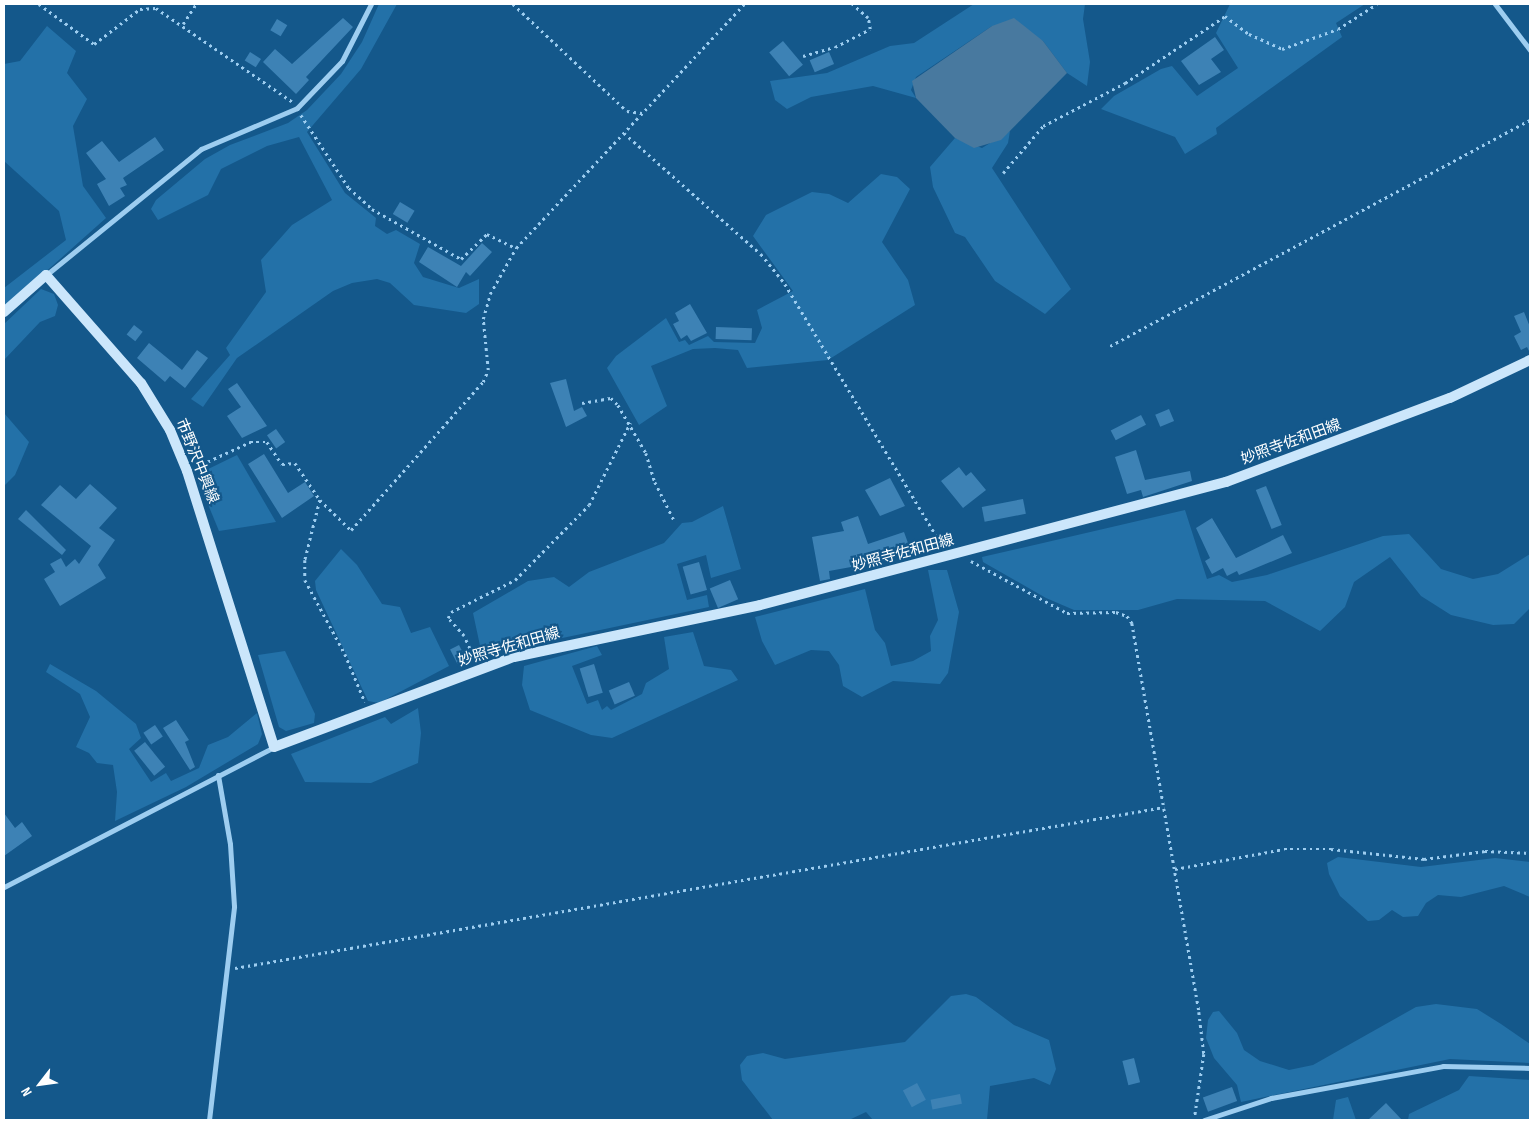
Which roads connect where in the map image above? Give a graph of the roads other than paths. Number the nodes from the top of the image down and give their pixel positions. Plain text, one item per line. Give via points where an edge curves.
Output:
1 (371, 4) edge
2 (1495, 4) edge
3 (1530, 50) edge
4 (46, 274) junction
5 (4, 312) edge
6 (1530, 360) edge
7 (274, 747) junction
8 (218, 775) junction
9 (4, 887) edge
10 (1530, 1068) edge
11 (209, 1120) edge
12 (1204, 1120) edge

1 - 4 street via 342,60 297,108 201,149
2 - 3 street
4 - 5 main road
4 - 7 main road, 市野沢中興線 via 141,383 170,430 187,471
6 - 7 main road, 妙照寺佐和田線 via 1450,398 1235,479 760,606 601,637 478,669
7 - 8 street
8 - 9 street
8 - 11 street via 230,844 234,906 224,970
10 - 12 street via 1444,1066 1271,1098

